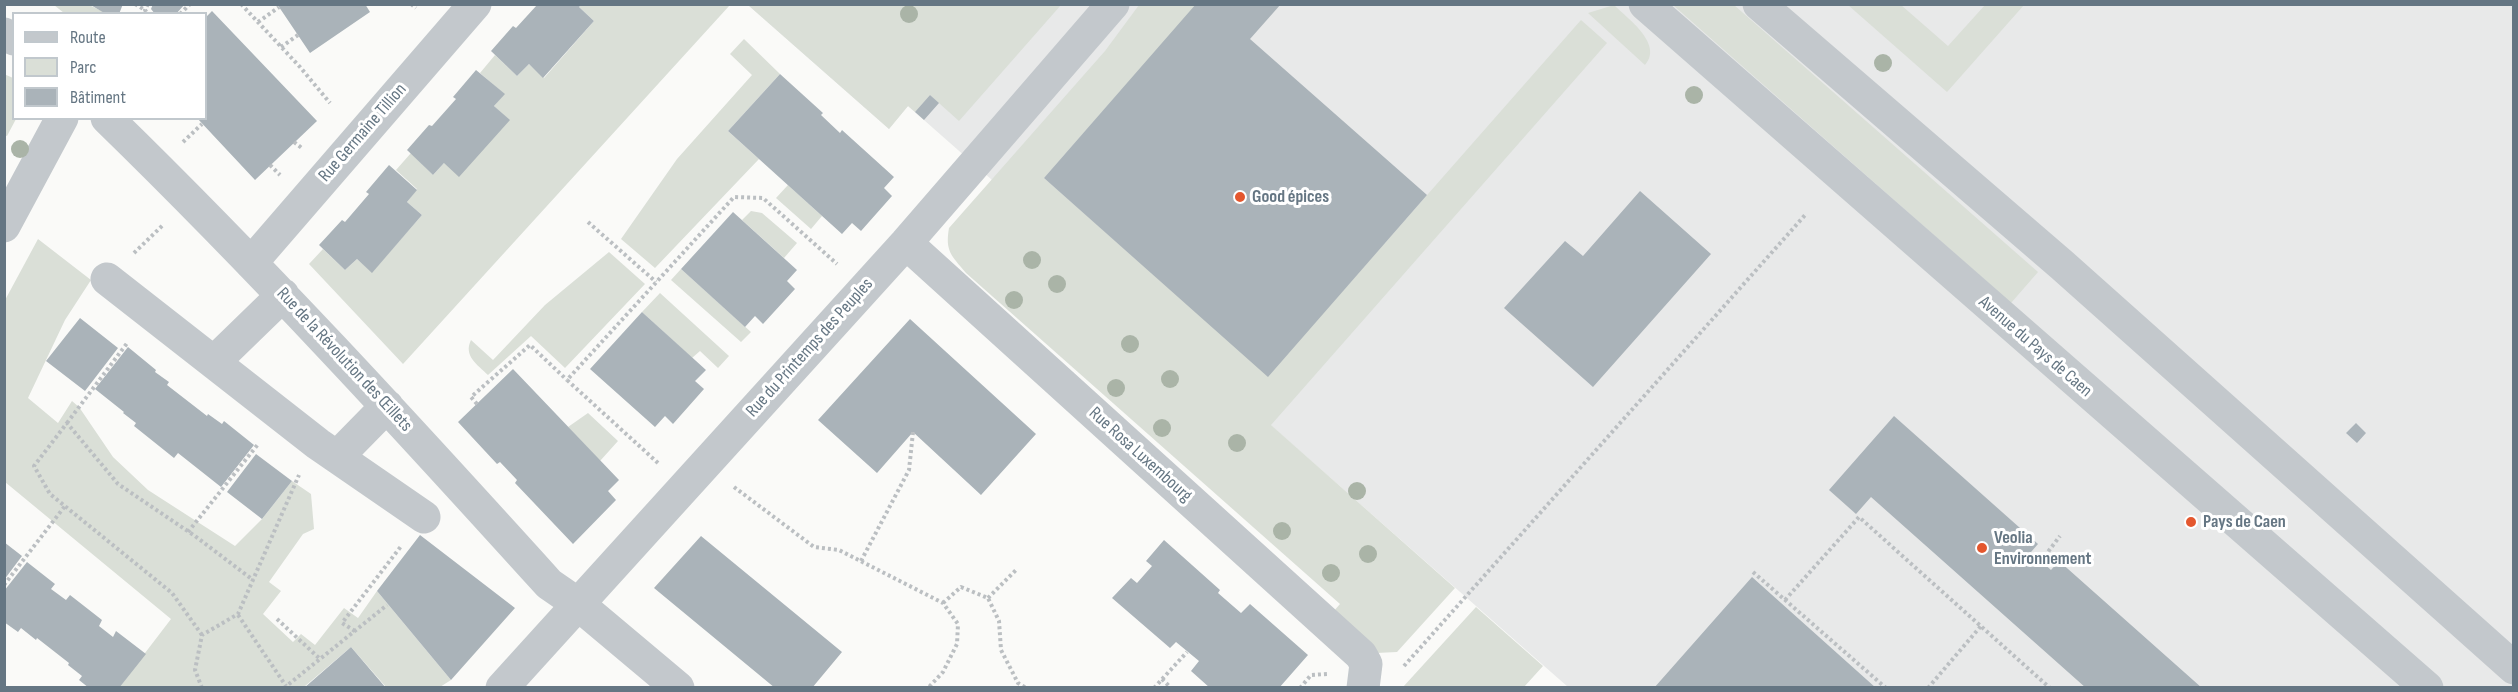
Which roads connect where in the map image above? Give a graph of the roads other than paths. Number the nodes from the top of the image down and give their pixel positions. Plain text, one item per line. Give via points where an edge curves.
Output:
1 (475, 4) edge
2 (1113, 4) edge
3 (1645, 4) edge
4 (1760, 4) edge
5 (61, 120) edge
6 (109, 120) edge
7 (4, 226) edge
8 (906, 243) junction
9 (251, 263) junction
10 (107, 279) road end
11 (282, 295) junction
12 (214, 362) junction
13 (387, 405) junction
14 (328, 450) junction
15 (424, 517) road end
16 (578, 604) junction
17 (2514, 668) edge
18 (1364, 680) edge
19 (501, 687) edge
20 (678, 687) edge
21 (2427, 687) edge

1 - 9 street, Rue Germaine Tillion
2 - 8 street, Rue du Printemps des Peuples
3 - 21 street, Avenue du Pays de Caen
4 - 17 street via 2062,265
5 - 7 street
6 - 9 street, Rue de la Révolution des Œillets
8 - 16 street, Rue du Printemps des Peuples
8 - 18 street, Rue Rosa Luxembourg via 1361,655 1366,664
9 - 11 street, Rue de la Révolution des Œillets
10 - 12 street
11 - 12 street
11 - 13 street, Rue de la Révolution des Œillets
12 - 14 street
13 - 14 street
13 - 16 street, Rue de la Révolution des Œillets via 549,584
14 - 15 street
16 - 19 street, Rue du Printemps des Peuples
16 - 20 street, Rue de la Révolution des Œillets

